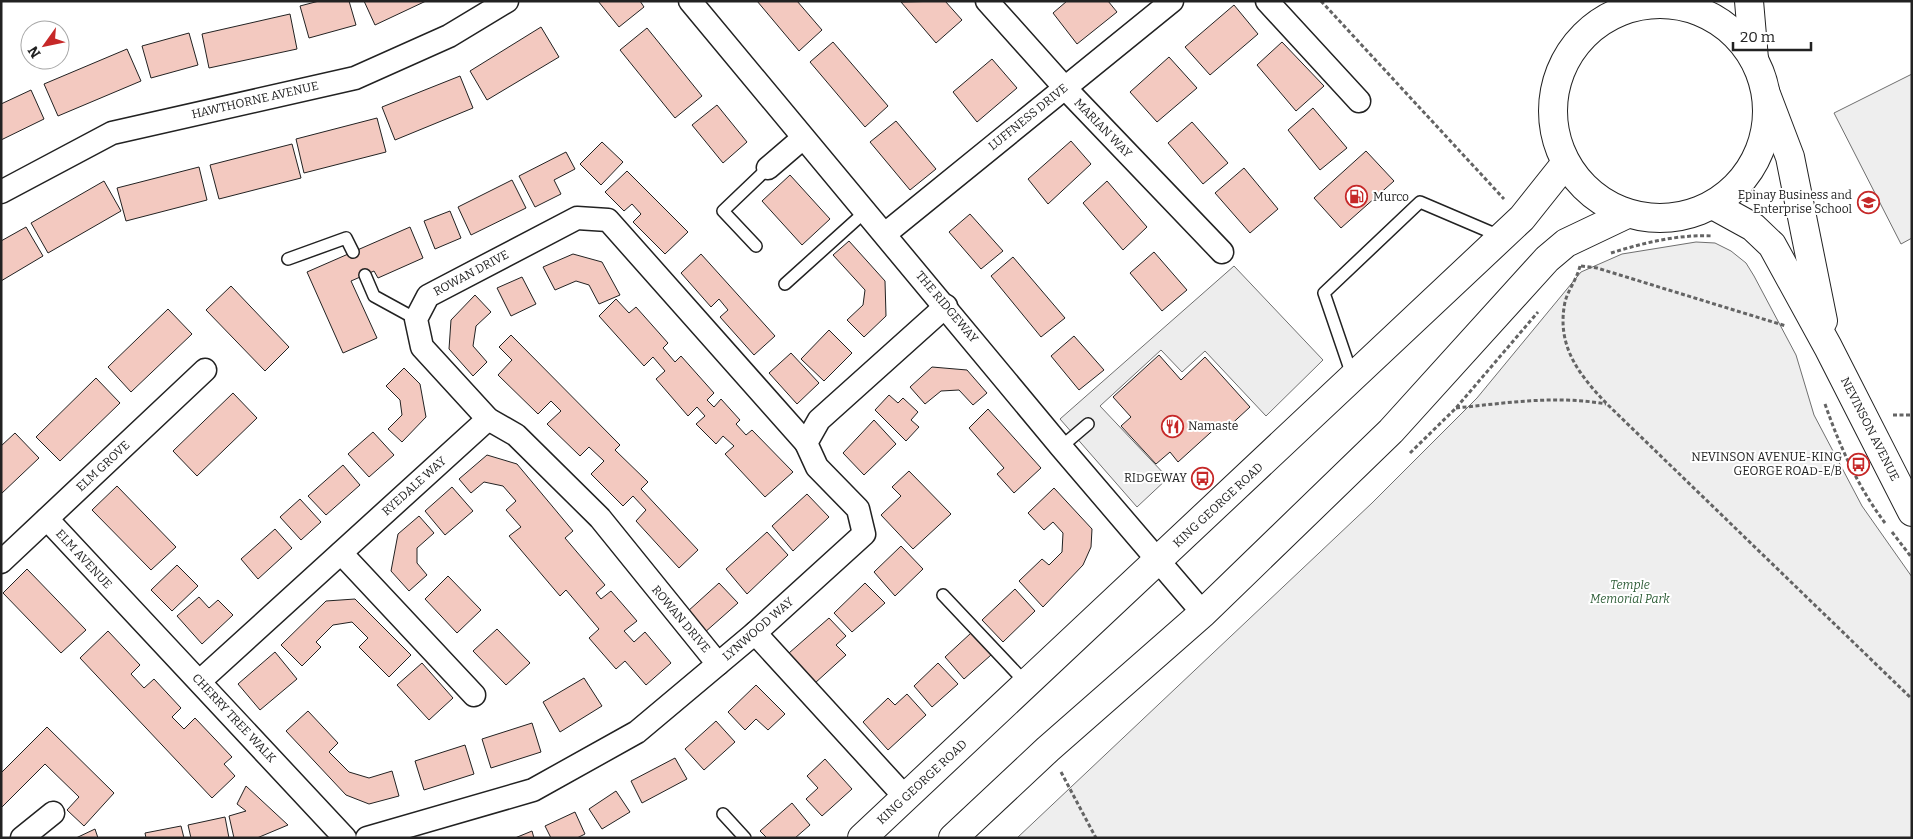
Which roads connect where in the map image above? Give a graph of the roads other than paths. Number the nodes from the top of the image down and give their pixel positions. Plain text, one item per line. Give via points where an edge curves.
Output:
1 (507, 1) edge
2 (690, 1) edge
3 (987, 1) edge
4 (1172, 1) edge
5 (1267, 1) edge
6 (1749, 1) edge
7 (1660, 2) edge
8 (1754, 59) junction
9 (1065, 88) junction
10 (1766, 94) junction
11 (1360, 101) dead end
12 (803, 138) junction
13 (1565, 164) junction
14 (768, 168) joint
15 (1, 192) edge
16 (1713, 205) junction
17 (866, 211) junction
18 (1627, 214) junction
19 (885, 234) junction
20 (1502, 237) junction
21 (756, 246) dead end
22 (353, 252) dead end
23 (1222, 252) dead end
24 (288, 259) dead end
25 (364, 275) dead end
26 (785, 284) dead end
27 (946, 306) junction
28 (416, 319) junction
29 (1828, 347) junction
30 (205, 370) dead end
31 (1353, 377) junction
32 (488, 419) junction
33 (1088, 424) dead end
34 (806, 443) junction
35 (1061, 447) junction
36 (1912, 512) edge
37 (47, 519) junction
38 (341, 552) junction
39 (1158, 561) junction
40 (1, 562) edge
41 (943, 594) dead end
42 (122, 599) joint
43 (1203, 613) junction
44 (755, 633) junction
45 (718, 664) junction
46 (200, 681) junction
47 (1027, 684) junction
48 (474, 695) dead end
49 (905, 797) junction
50 (723, 814) dead end
51 (345, 838) edge
52 (367, 838) edge
53 (745, 838) edge
54 (862, 838) edge
55 (953, 838) edge

1 - 15 street, HAWTHORNE AVENUE via 449,36 355,78 112,133
2 - 12 street, THE RIDGEWAY
3 - 9 street, MARIAN WAY
4 - 9 street, LUFFNESS DRIVE
5 - 11 street
6 - 8 main road
7 - 8 main road via 1688,7 1714,18 1737,36
7 - 13 main road via 1623,9 1590,28 1566,56 1553,91 1553,128
8 - 10 main road, NEVINSON AVENUE
9 - 19 street, LUFFNESS DRIVE
9 - 23 street, MARIAN WAY
10 - 16 main road via 1766,126 1757,158 1739,185
10 - 29 main road, NEVINSON AVENUE via 1790,156
12 - 14 street
12 - 17 street, THE RIDGEWAY
13 - 18 main road via 1581,186 1602,203
13 - 20 main road, KING GEORGE ROAD via 1522,218
14 - 21 lane via 724,211
16 - 18 main road via 1686,216 1656,219
16 - 29 main road, NEVINSON AVENUE via 1753,227 1772,245
17 - 19 street, THE RIDGEWAY
17 - 26 lane
18 - 43 main road via 1566,243 1547,260 1391,431
19 - 27 street, THE RIDGEWAY
20 - 31 main road, KING GEORGE ROAD
20 - 31 lane via 1420,202 1324,293
22 - 24 lane via 346,238
25 - 28 lane via 374,296
27 - 34 street via 819,420
27 - 35 street, THE RIDGEWAY
28 - 32 street, ROWAN DRIVE via 422,347
28 - 34 street, ROWAN DRIVE via 428,296 577,218 608,220
29 - 36 main road, NEVINSON AVENUE
30 - 37 street, ELM GROVE
31 - 39 main road, KING GEORGE ROAD
32 - 38 street, RYEDALE WAY
32 - 45 street, ROWAN DRIVE via 516,435 600,518
33 - 35 lane
34 - 44 street, LYNWOOD WAY via 817,467 858,509 864,534
35 - 39 street, THE RIDGEWAY
37 - 40 street, ELM GROVE
37 - 42 street, ELM AVENUE
38 - 46 street, RYEDALE WAY
38 - 48 street
39 - 43 street, THE RIDGEWAY
39 - 47 main road, KING GEORGE ROAD
41 - 47 lane
42 - 46 street, CHERRY TREE WALK
43 - 55 main road via 1048,749
44 - 45 street, LYNWOOD WAY
44 - 49 street
45 - 52 street, LYNWOOD WAY via 637,732 533,790
46 - 51 street, CHERRY TREE WALK
47 - 49 main road, KING GEORGE ROAD
49 - 54 main road, KING GEORGE ROAD
50 - 53 lane

